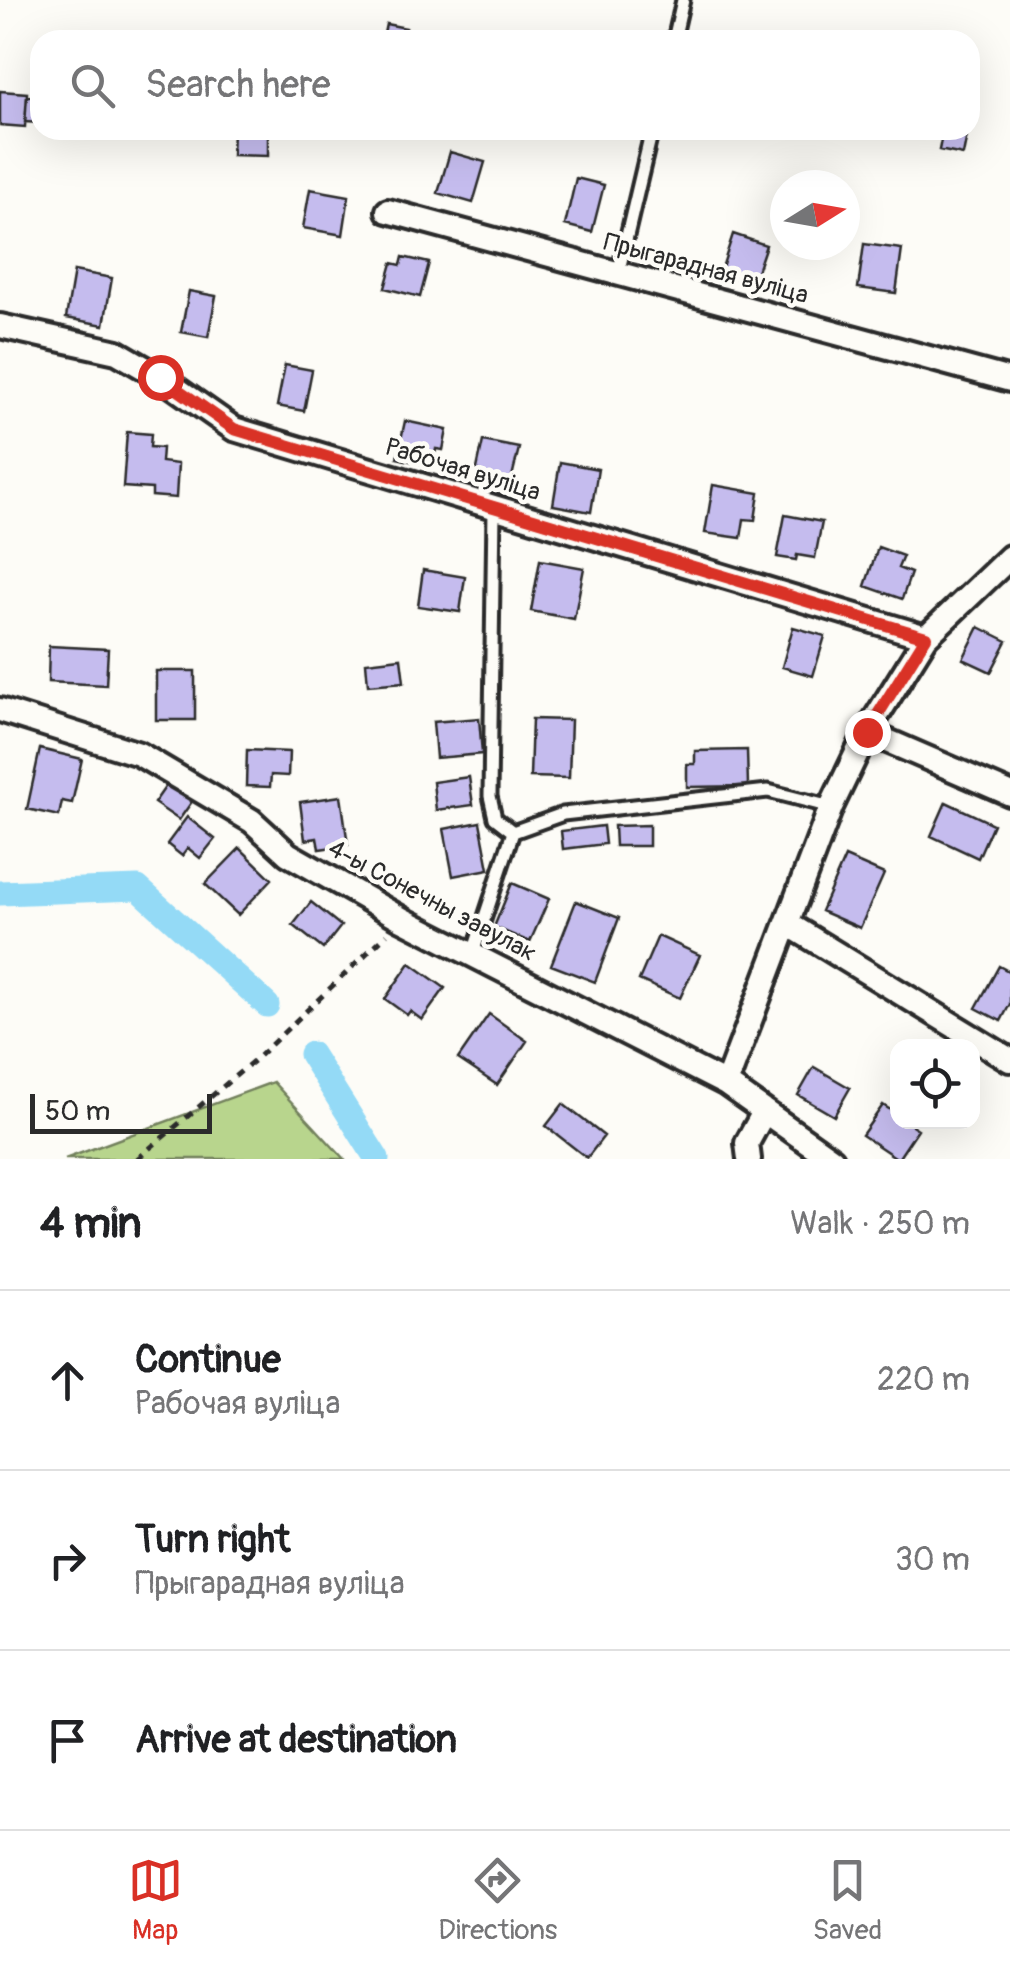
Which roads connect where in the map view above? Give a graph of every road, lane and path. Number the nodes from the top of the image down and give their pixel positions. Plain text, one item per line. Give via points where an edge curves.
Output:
1 (683, 0) edge
2 (676, 30) edge
3 (650, 140) edge
4 (388, 212) dead end
5 (618, 274) junction
6 (0, 326) edge
7 (1010, 380) edge
8 (494, 509) junction
9 (1010, 557) edge
10 (926, 637) junction
11 (0, 710) edge
12 (867, 732) junction
13 (1010, 794) edge
14 (831, 808) junction
15 (513, 832) junction
16 (402, 919) junction
17 (788, 924) junction
18 (472, 956) junction
19 (1010, 1060) edge
20 (726, 1084) junction
21 (764, 1112) junction
22 (137, 1159) edge
23 (748, 1159) edge
24 (832, 1159) edge

1 - 2 lane
3 - 5 lane
4 - 5 street, Прыгарадная вуліца
5 - 7 street, Прыгарадная вуліца
6 - 8 street, Рабочая вуліца via 117,352 234,429
8 - 10 street, Рабочая вуліца
8 - 15 lane via 490,796 495,818
9 - 10 street
10 - 12 street
11 - 16 street, 4-ы Сонечны завулак via 138,754 252,821 288,854
12 - 13 street
12 - 14 street
14 - 15 lane via 768,791 563,814
14 - 17 street
15 - 18 lane
16 - 18 street, 4-ы Сонечны завулак
16 - 22 path via 258,1057
17 - 19 street
17 - 20 street
18 - 20 street, 4-ы Сонечны завулак
20 - 21 street, 4-ы Сонечны завулак
21 - 23 street via 747,1143
21 - 24 street, 4-ы Сонечны завулак

